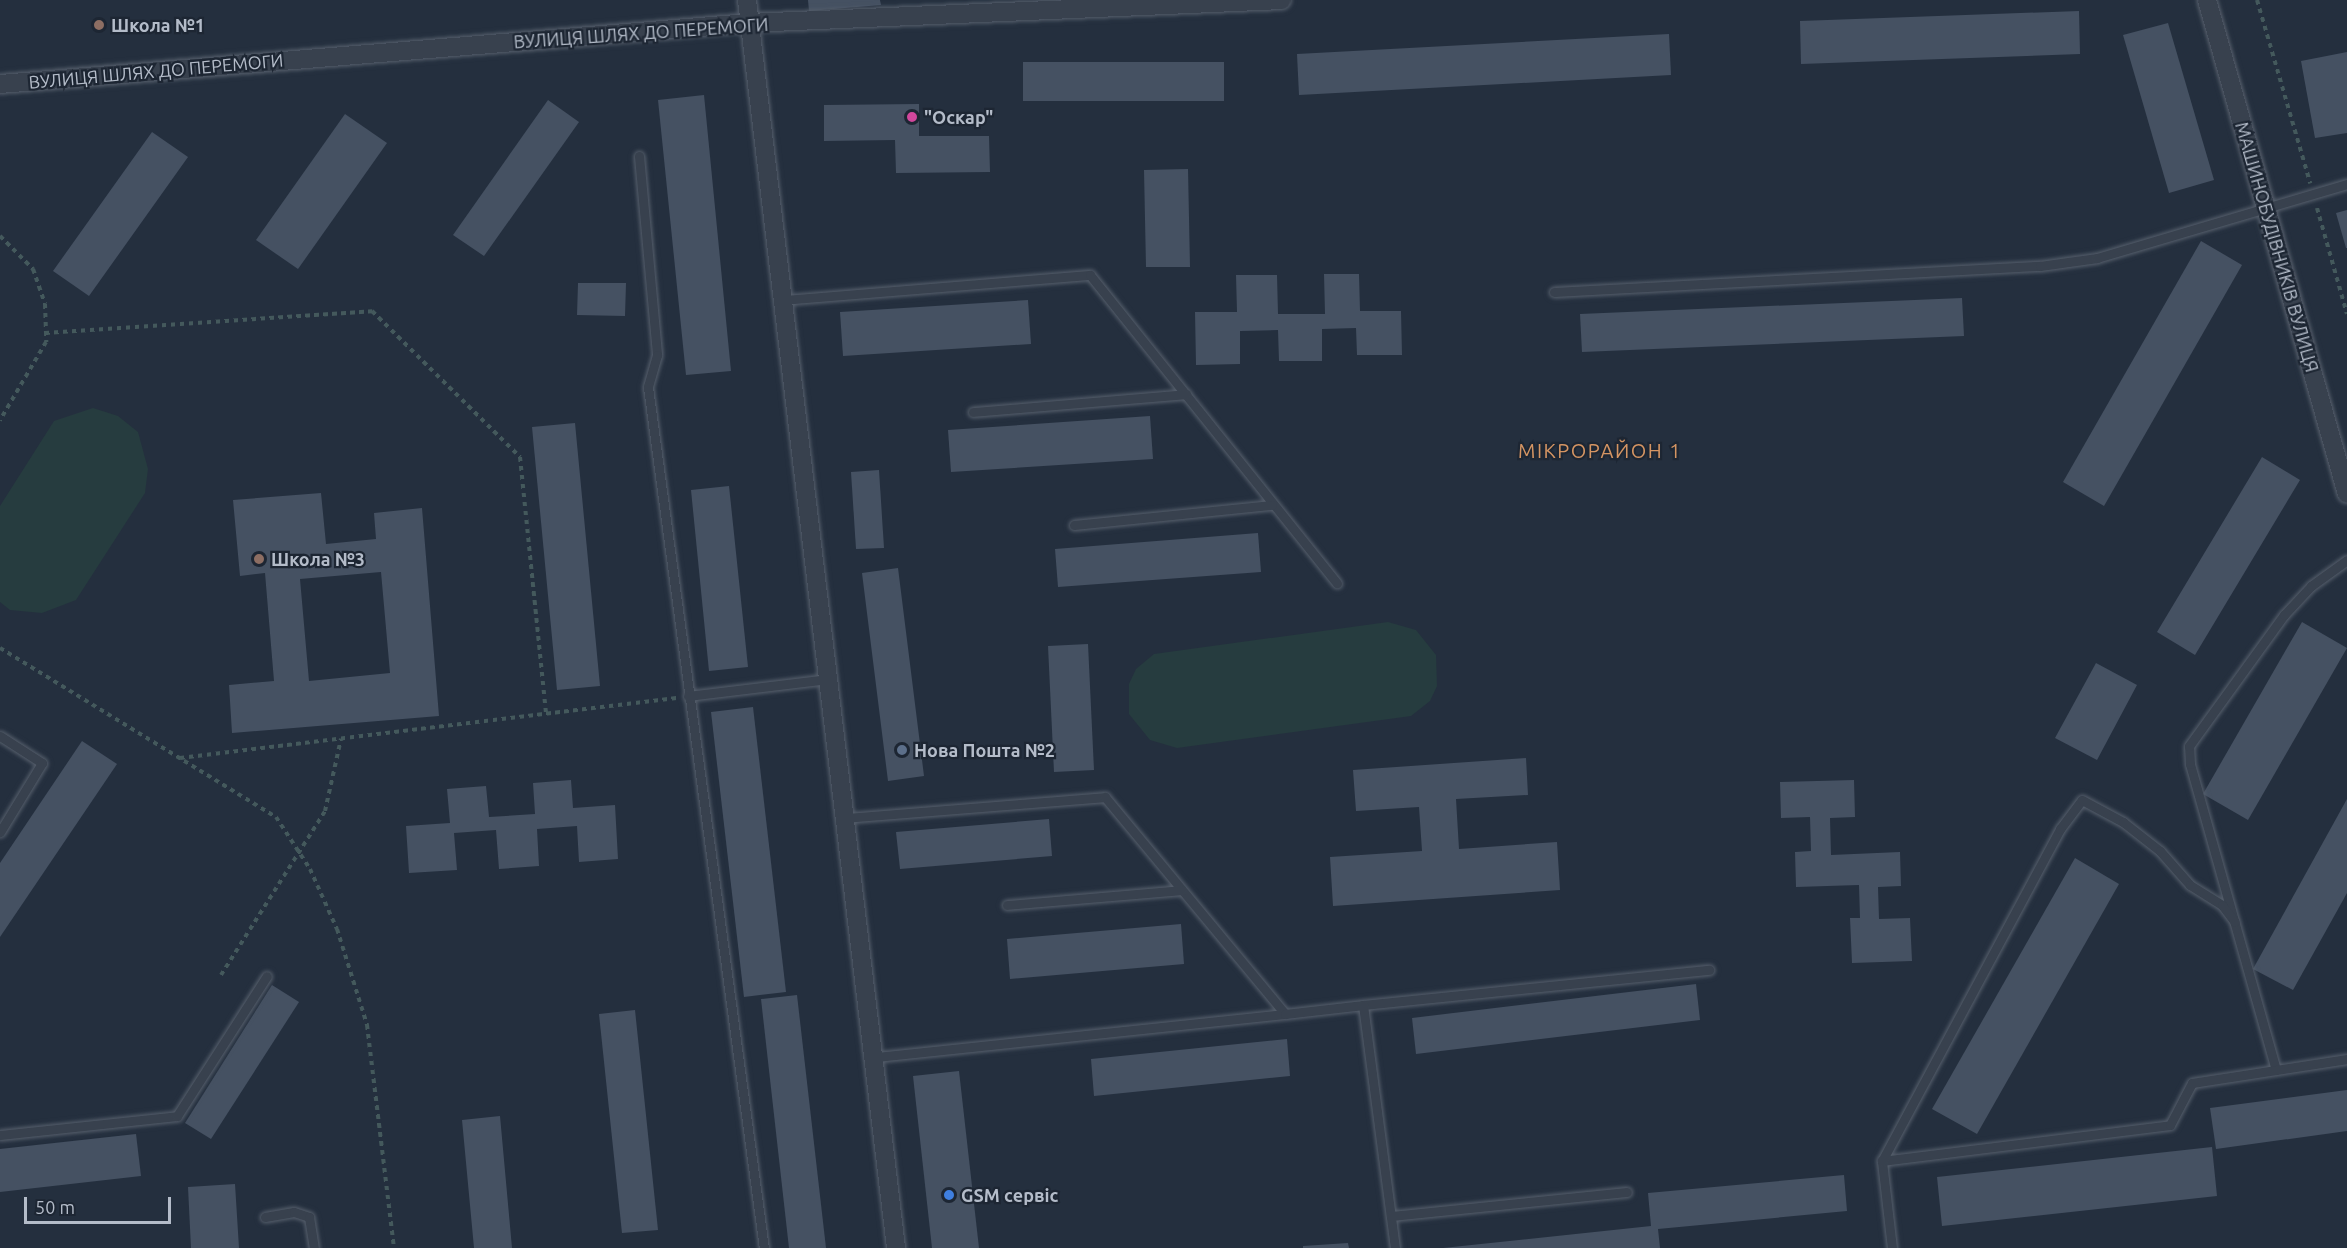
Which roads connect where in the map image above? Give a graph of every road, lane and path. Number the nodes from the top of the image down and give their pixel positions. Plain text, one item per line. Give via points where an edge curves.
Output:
1 (747, 0) edge
2 (1282, 0) edge
3 (2207, 0) edge
4 (2257, 0) edge
5 (749, 23) junction
6 (0, 84) edge
7 (639, 156) dead end
8 (2347, 184) edge
9 (2312, 190) dead end
10 (2315, 202) dead end
11 (2266, 208) junction
12 (0, 236) edge
13 (1554, 292) dead end
14 (783, 300) junction
15 (2347, 314) edge
16 (45, 333) junction
17 (1186, 394) junction
18 (973, 412) dead end
19 (0, 420) edge
20 (2347, 494) edge
21 (1272, 506) junction
22 (1074, 525) dead end
23 (2347, 560) edge
24 (1337, 583) dead end
25 (0, 648) edge
26 (828, 679) junction
27 (688, 696) junction
28 (546, 714) junction
29 (0, 736) edge
30 (341, 739) junction
31 (180, 758) junction
32 (845, 818) junction
33 (0, 832) edge
34 (299, 851) junction
35 (1181, 890) junction
36 (1007, 905) dead end
37 (2235, 922) junction
38 (1708, 970) dead end
39 (221, 975) dead end
40 (267, 976) dead end
41 (1363, 1005) junction
42 (1285, 1014) junction
43 (876, 1057) junction
44 (2347, 1059) edge
45 (2276, 1070) junction
46 (0, 1135) edge
47 (1882, 1161) junction
48 (1627, 1192) dead end
49 (1391, 1216) junction
50 (265, 1217) dead end
51 (314, 1248) edge
52 (394, 1248) edge
53 (764, 1248) edge
54 (896, 1248) edge
55 (1395, 1248) edge
56 (1892, 1248) edge

1 - 5 street
2 - 5 street, ВУЛИЦЯ ШЛЯХ ДО ПЕРЕМОГИ
3 - 11 street, МАШИНОБУДІВНИКІВ ВУЛИЦЯ
4 - 9 path
5 - 6 street, ВУЛИЦЯ ШЛЯХ ДО ПЕРЕМОГИ
5 - 14 street
7 - 27 lane via 657,355 648,387
8 - 11 lane
10 - 15 path
11 - 13 lane via 2097,258 2040,266
11 - 20 street, МАШИНОБУДІВНИКІВ ВУЛИЦЯ
12 - 16 path via 33,270 45,304
14 - 17 lane via 1090,275
14 - 26 street
16 - 19 path via 46,342
16 - 28 path via 372,310 520,457
17 - 18 lane
17 - 21 lane
21 - 22 lane
21 - 24 lane
23 - 37 lane via 2311,586 2284,615 2189,746
25 - 31 path
26 - 27 lane
26 - 32 street
27 - 28 path
27 - 53 lane
28 - 30 path
29 - 33 lane via 42,763
30 - 31 path
30 - 34 path via 325,810
31 - 34 path via 276,817
32 - 35 lane via 1105,797
32 - 43 street
34 - 39 path
34 - 52 path via 337,930 367,1025
35 - 36 lane
35 - 42 lane
37 - 45 lane
37 - 47 lane via 2222,905 2190,885 2160,851 2123,822 2082,800 2060,829
38 - 41 lane
40 - 46 lane via 177,1116
41 - 42 lane
41 - 49 lane
42 - 43 lane
43 - 54 street
44 - 45 lane
45 - 47 lane via 2192,1083 2170,1125
47 - 56 lane
48 - 49 lane
49 - 55 lane
50 - 51 lane via 294,1212 309,1217

